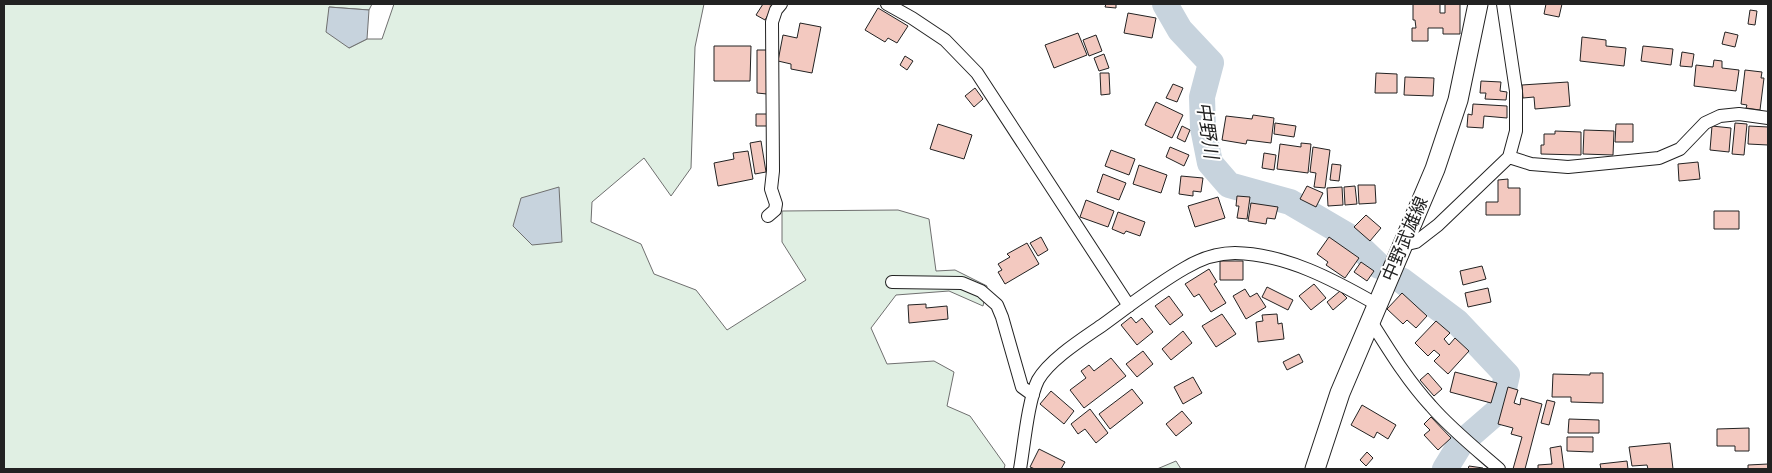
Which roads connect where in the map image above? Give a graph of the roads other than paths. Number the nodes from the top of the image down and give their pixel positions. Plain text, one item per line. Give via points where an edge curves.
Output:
1 (781, 4) edge
2 (887, 4) edge
3 (1478, 4) edge
4 (1503, 4) edge
5 (1768, 118) edge
6 (1509, 157) junction
7 (768, 216) dead end
8 (1404, 244) junction
9 (892, 282) dead end
10 (1129, 306) junction
11 (1373, 312) junction
12 (1033, 395) junction
13 (1020, 469) edge
14 (1315, 469) edge
15 (1500, 469) edge

1 - 7 street via 772,22 773,171 770,189 776,204
2 - 10 street via 945,40 977,73
3 - 8 main road, 中野武雄線 via 1458,100 1435,169
4 - 6 street via 1516,91 1516,131
5 - 6 street via 1739,114 1720,116 1705,123 1680,150 1659,158 1568,167 1531,164
6 - 8 street via 1438,225 1416,242
8 - 11 main road, 中野武雄線
9 - 12 street via 962,283 981,290 1002,317 1022,387
10 - 11 street via 1185,267 1211,256 1234,253 1270,257 1335,281
10 - 12 street via 1047,369 1038,380
11 - 14 main road, 中野武雄線 via 1340,393
11 - 15 street via 1396,361 1430,406
12 - 13 street

